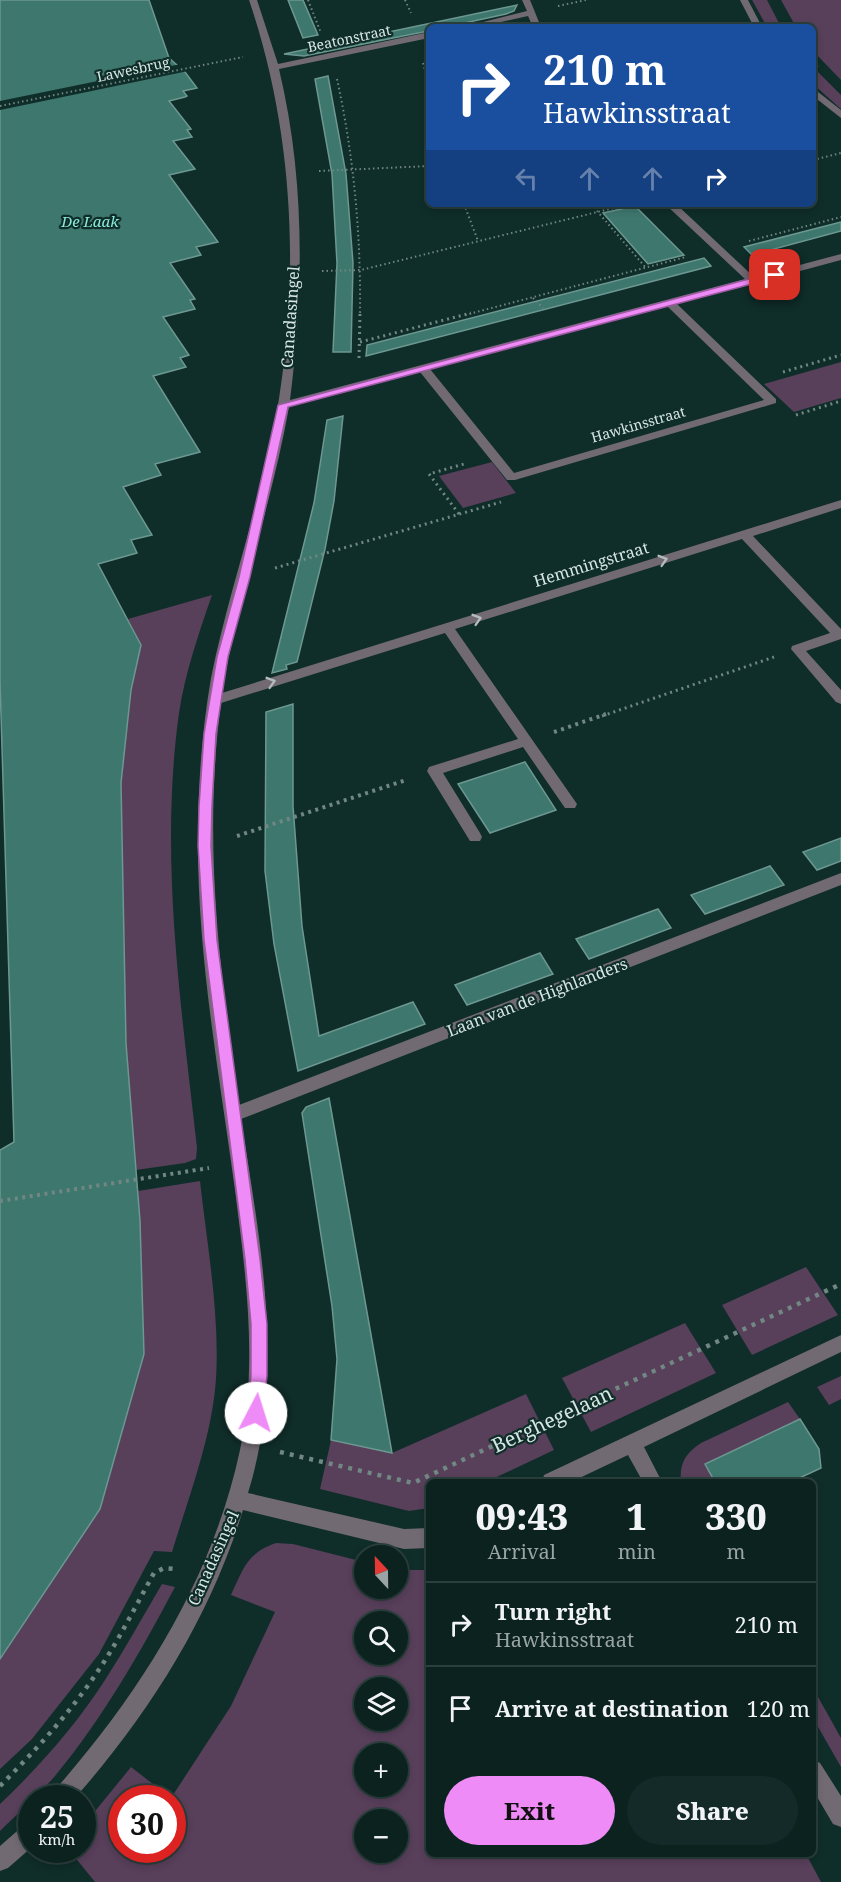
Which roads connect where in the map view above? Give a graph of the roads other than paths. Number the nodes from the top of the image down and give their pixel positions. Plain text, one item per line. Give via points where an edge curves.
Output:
1 (253, 0) edge
2 (526, 0) edge
3 (744, 0) edge
4 (531, 14) junction
5 (481, 24) edge
6 (536, 24) edge
7 (756, 24) edge
8 (426, 36) edge
9 (275, 67) junction
10 (816, 94) edge
11 (841, 115) edge
12 (673, 207) edge
13 (841, 257) edge
14 (753, 281) junction
15 (670, 303) junction
16 (423, 368) junction
17 (283, 405) junction
18 (841, 504) edge
19 (745, 535) junction
20 (448, 628) junction
21 (840, 634) edge
22 (215, 699) junction
23 (841, 699) edge
24 (527, 741) junction
25 (570, 804) dead end
26 (475, 837) dead end
27 (841, 879) edge
28 (233, 1115) junction
29 (841, 1343) edge
30 (631, 1443) junction
31 (557, 1479) edge
32 (651, 1479) edge
33 (238, 1500) junction
34 (426, 1538) edge
35 (816, 1775) edge
36 (72, 1785) edge
37 (841, 1816) edge
38 (18, 1845) edge
39 (0, 1860) edge

1 - 9 street, Canadasingel
2 - 4 street
3 - 7 street
4 - 5 street
4 - 6 street
8 - 9 street, Beatonstraat
9 - 17 street, Canadasingel via 288,141 294,224 292,312
10 - 11 street
12 - 14 street
13 - 14 street
14 - 15 street
15 - 16 street
15 - 16 street, Hawkinsstraat via 772,401 511,477
16 - 17 street
17 - 22 street, Canadasingel
18 - 19 street, Hemmingstraat
20 -> 19 street, Hemmingstraat
19 - 21 street
22 -> 20 street, Hemmingstraat
20 - 24 street
21 - 23 street via 797,649
22 - 28 street, Canadasingel via 206,770 205,846 210,940
24 - 25 street
24 - 26 street via 434,771
27 - 28 street, Laan van de Highlanders
28 - 33 street, Canadasingel via 259,1324 259,1376
29 - 30 street
30 - 31 street
30 - 32 street
33 - 34 street via 404,1539
33 - 36 street, Canadasingel via 207,1580 152,1681 110,1741
35 - 37 street
38 - 39 street

